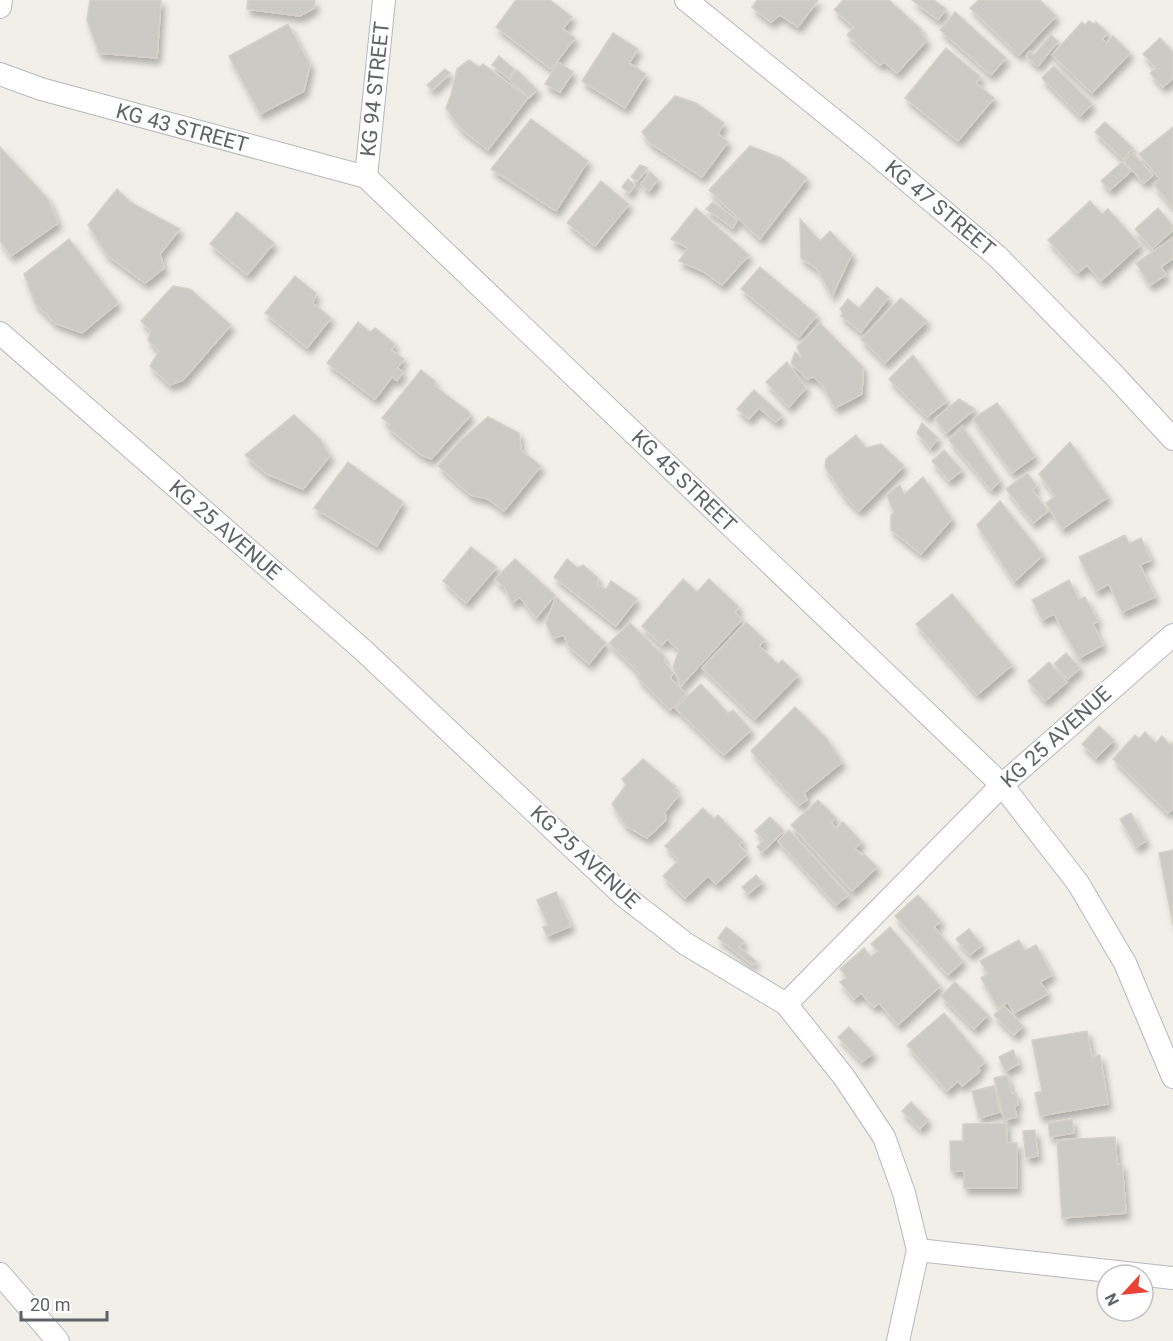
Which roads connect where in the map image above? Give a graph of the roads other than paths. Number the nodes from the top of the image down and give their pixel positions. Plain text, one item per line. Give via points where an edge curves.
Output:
1 (1, 0) edge
2 (384, 0) edge
3 (686, 0) edge
4 (0, 7) edge
5 (0, 74) edge
6 (366, 177) junction
7 (0, 333) edge
8 (1173, 439) edge
9 (1173, 635) edge
10 (1002, 785) junction
11 (786, 1004) junction
12 (1173, 1077) edge
13 (918, 1250) junction
14 (0, 1275) edge
15 (1173, 1278) edge
16 (58, 1341) edge
17 (898, 1341) edge

1 - 4 street
2 - 6 street, KG 94 STREET
3 - 8 street, KG 47 STREET via 998,257
5 - 6 street, KG 43 STREET via 41,90
6 - 10 street, KG 45 STREET
7 - 11 street, KG 25 AVENUE via 363,650 623,895 686,944
9 - 10 street, KG 25 AVENUE
10 - 11 street, KG 25 AVENUE
10 - 12 street, KG 45 STREET via 1078,883 1120,953
11 - 13 street via 844,1077 884,1137 904,1193
13 - 15 street
13 - 17 street
14 - 16 street

